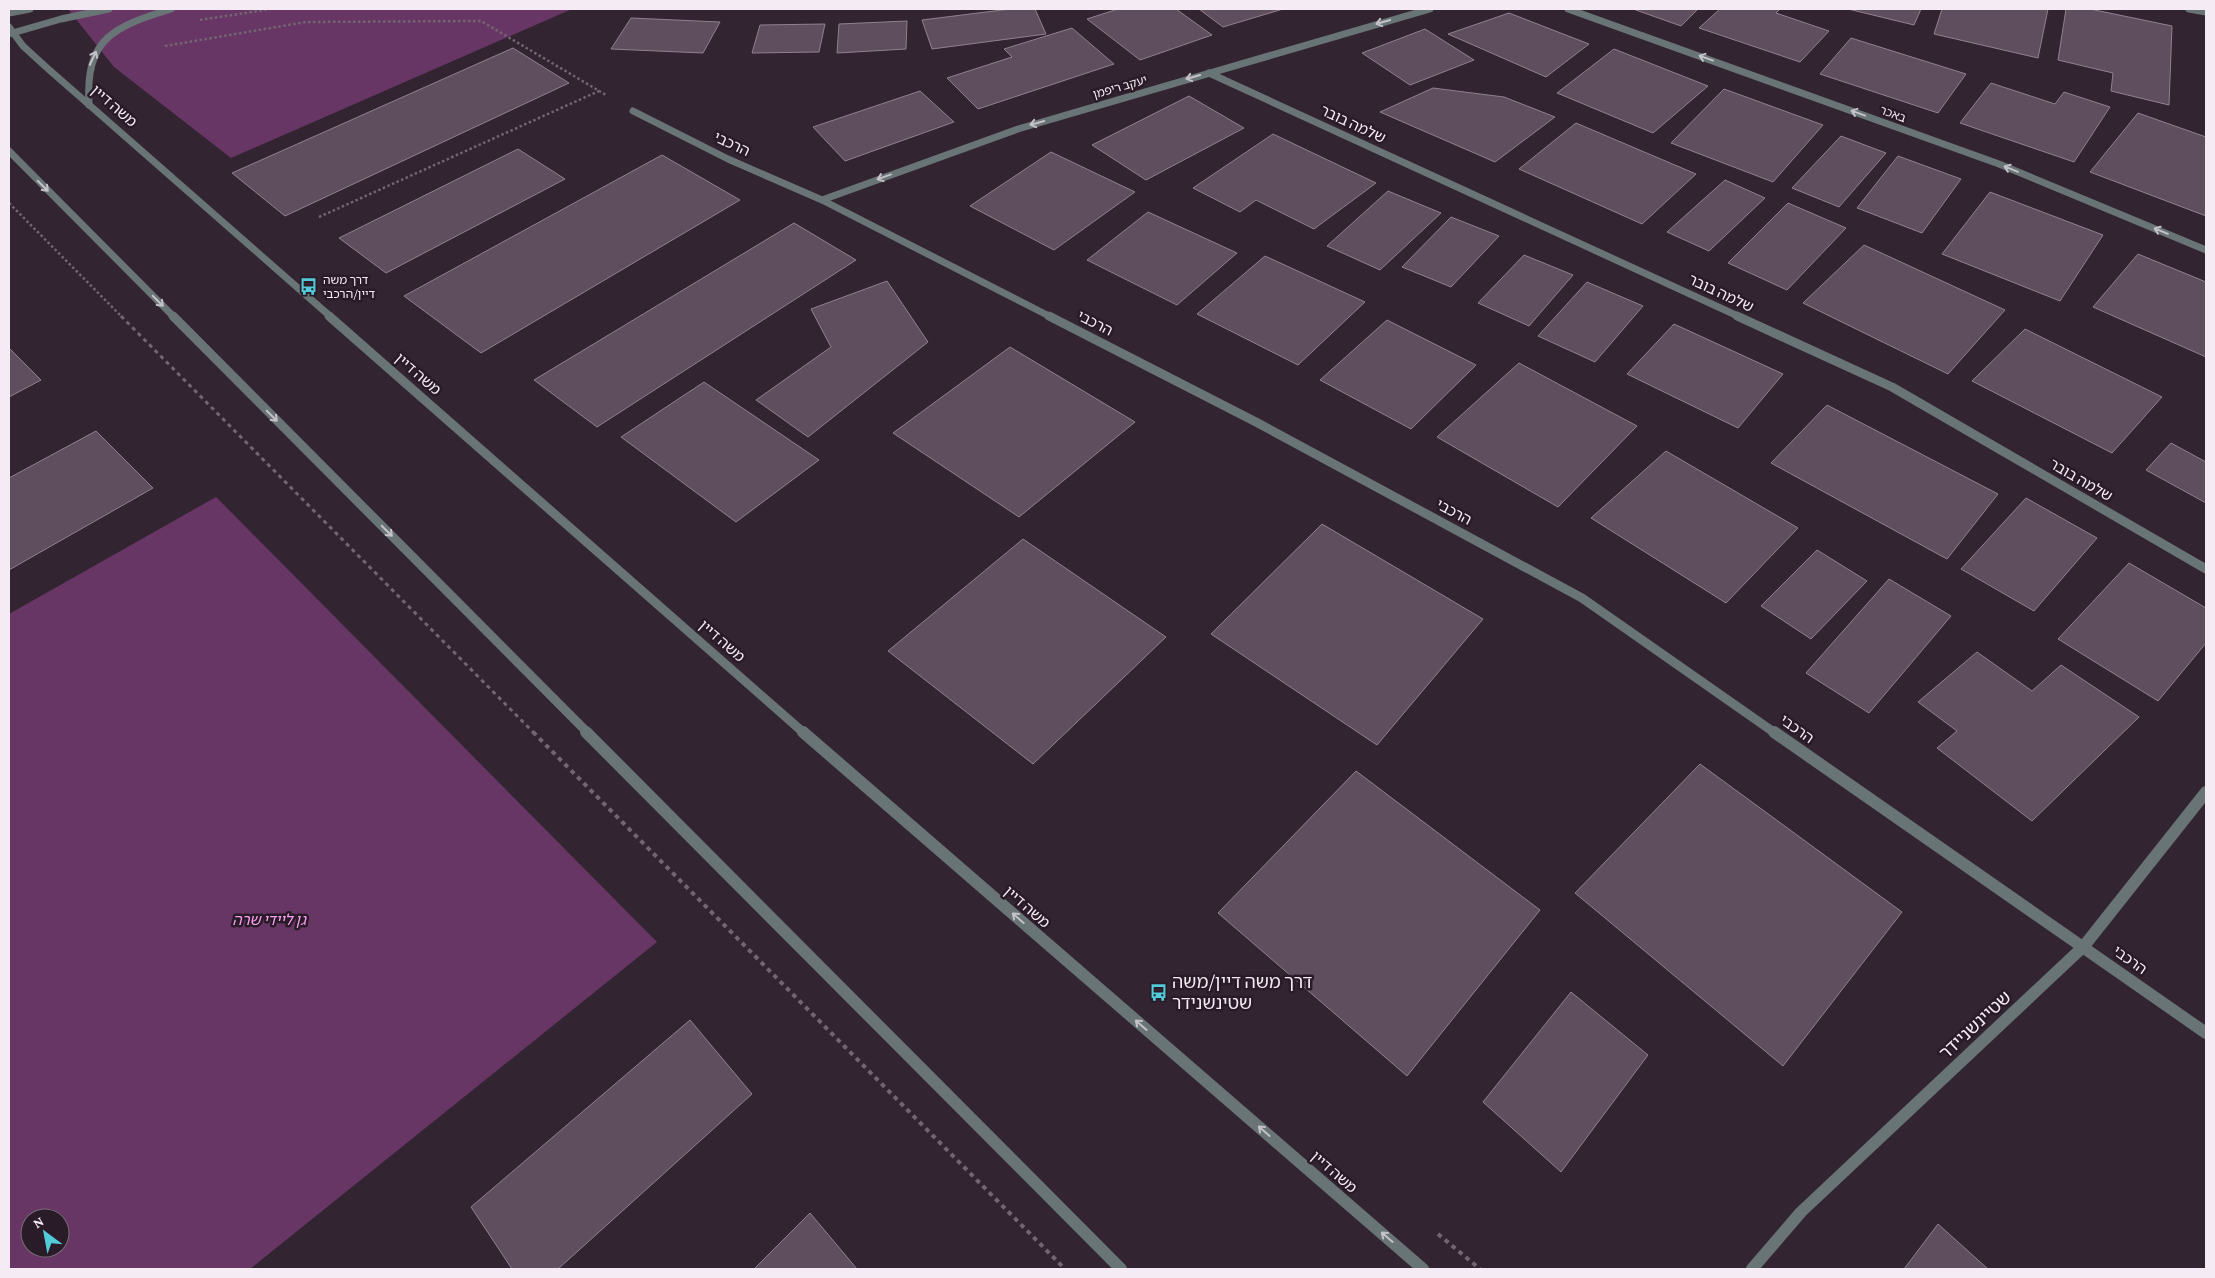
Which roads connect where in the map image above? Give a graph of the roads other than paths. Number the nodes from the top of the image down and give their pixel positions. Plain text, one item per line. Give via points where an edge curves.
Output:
1 (30, 9) edge
2 (109, 9) edge
3 (171, 9) edge
4 (1430, 9) edge
5 (1568, 9) edge
6 (2189, 9) edge
7 (2206, 12) edge
8 (9, 13) edge
9 (10, 32) edge
10 (1209, 73) junction
11 (89, 105) junction
12 (633, 111) road end
13 (9, 151) edge
14 (822, 200) junction
15 (2206, 250) edge
16 (2206, 569) edge
17 (2206, 792) edge
18 (2084, 946) junction
19 (2206, 1032) edge
20 (1121, 1269) edge
21 (1424, 1269) edge
22 (1752, 1269) edge

1 - 8 street
2 - 9 street
11 -> 3 street via 87,75 104,38 138,19
4 -> 10 street, יעקב ריפמן
15 -> 5 street, באכר via 1999,164
6 - 7 street
9 - 11 street, משה דיין
10 -> 14 street, יעקב ריפמן via 1018,129
10 - 16 street, שלמה בובר via 1892,387
21 -> 11 street, משה דיין via 874,794
12 - 14 street, הרכבי via 728,159
13 -> 20 street
14 - 18 street, הרכבי via 1247,418 1582,598
17 - 18 street, שטיינשניידר
18 - 19 street, הרכבי
18 - 22 street, שטיינשניידר via 1801,1212

